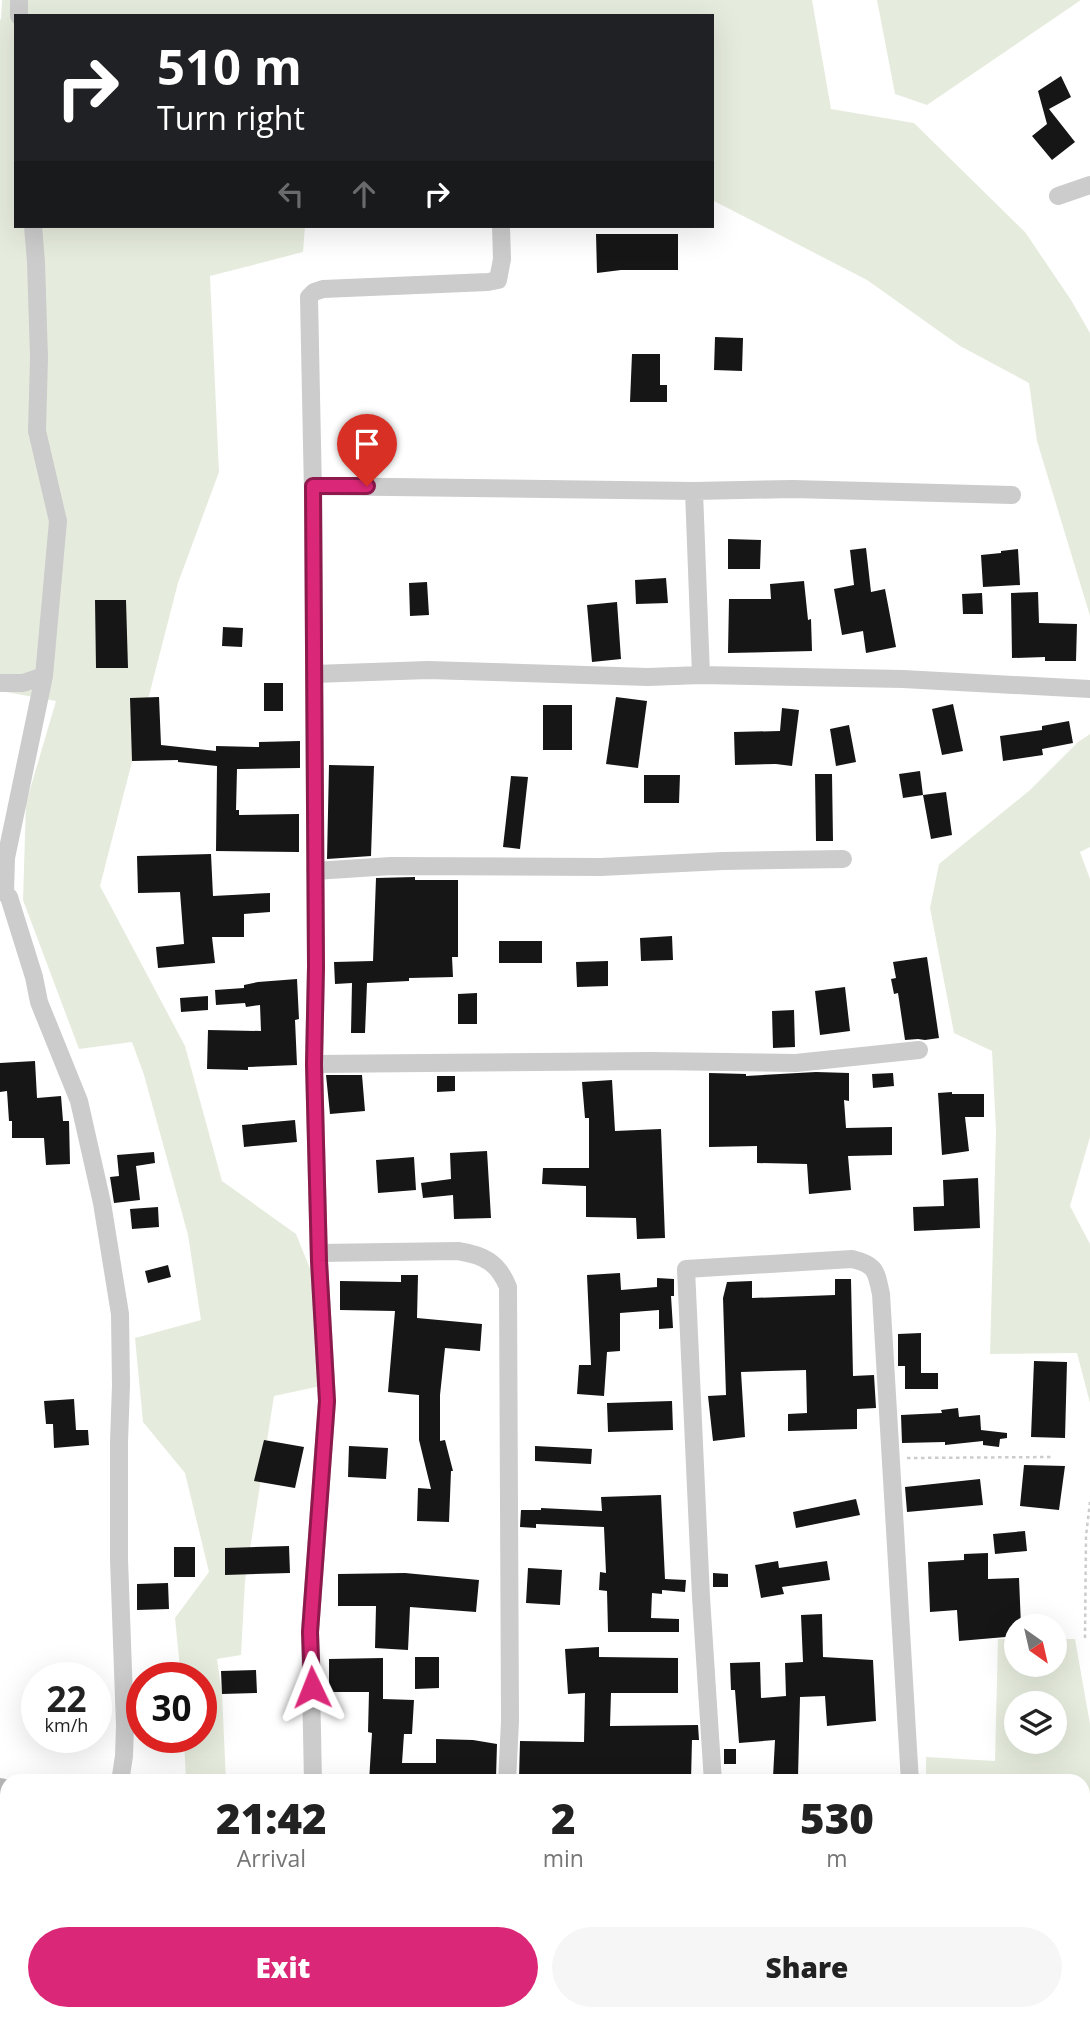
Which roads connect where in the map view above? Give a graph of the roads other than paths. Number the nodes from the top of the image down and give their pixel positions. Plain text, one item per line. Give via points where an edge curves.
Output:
1 (1090, 185) edge
2 (1058, 196) dead end
3 (33, 228) edge
4 (501, 228) edge
5 (313, 486) junction
6 (694, 491) junction
7 (1012, 495) dead end
8 (314, 674) junction
9 (701, 675) junction
10 (44, 676) junction
11 (0, 683) edge
12 (23, 683) junction
13 (1090, 690) edge
14 (40, 694) junction
15 (843, 859) dead end
16 (315, 871) junction
17 (2, 890) edge
18 (919, 1050) dead end
19 (314, 1064) junction
20 (319, 1252) junction
21 (121, 1774) edge
22 (313, 1774) edge
23 (507, 1774) edge
24 (712, 1774) edge
25 (910, 1774) edge

1 - 2 street
3 - 10 street via 40,358 37,431 58,521
4 - 5 street via 498,280 323,289 309,297
5 - 6 street
5 - 8 street
6 - 7 street
6 - 9 street
8 - 9 street via 428,670
8 - 16 street
9 - 13 street via 904,679
10 - 12 street
10 - 14 street
11 - 12 street
12 - 14 street
14 - 17 street
15 - 16 street
16 - 19 street
17 - 21 street via 9,897 40,1002 79,1101 120,1314 119,1559 125,1726
18 - 19 street via 796,1063
19 - 20 street
20 - 22 street via 327,1401 310,1632
20 - 23 street via 478,1254 503,1275 508,1287
24 - 25 street via 686,1269 852,1259 872,1266 881,1294

